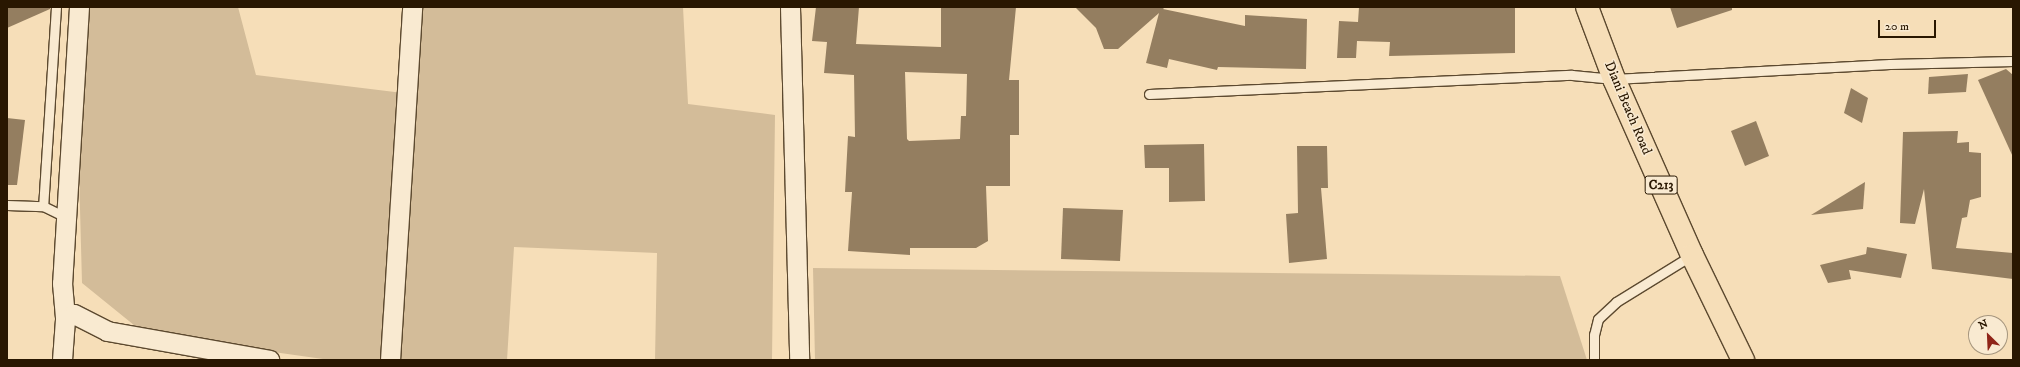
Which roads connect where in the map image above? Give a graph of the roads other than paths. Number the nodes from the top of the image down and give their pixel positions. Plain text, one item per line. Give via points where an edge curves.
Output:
1 (56, 7) edge
2 (79, 7) edge
3 (412, 7) edge
4 (790, 7) edge
5 (1587, 7) edge
6 (2013, 61) edge
7 (1614, 78) junction
8 (1149, 94) dead end
9 (7, 205) edge
10 (43, 206) junction
11 (66, 216) junction
12 (1692, 255) junction
13 (65, 319) junction
14 (62, 360) edge
15 (269, 360) edge
16 (390, 360) edge
17 (799, 360) edge
18 (1594, 360) edge
19 (1743, 360) edge

1 - 10 lane
2 - 11 street
3 - 16 street
4 - 17 street
5 - 7 main road, Diani Beach Road / C213
6 - 7 lane via 1890,64
7 - 8 lane via 1572,75
7 - 12 main road, Diani Beach Road / C213
9 - 10 lane
10 - 11 lane
11 - 13 street via 62,283
12 - 18 lane via 1616,302 1598,319 1594,335
12 - 19 main road, Diani Beach Road / C213
13 - 14 street
13 - 15 street via 74,314 107,331

